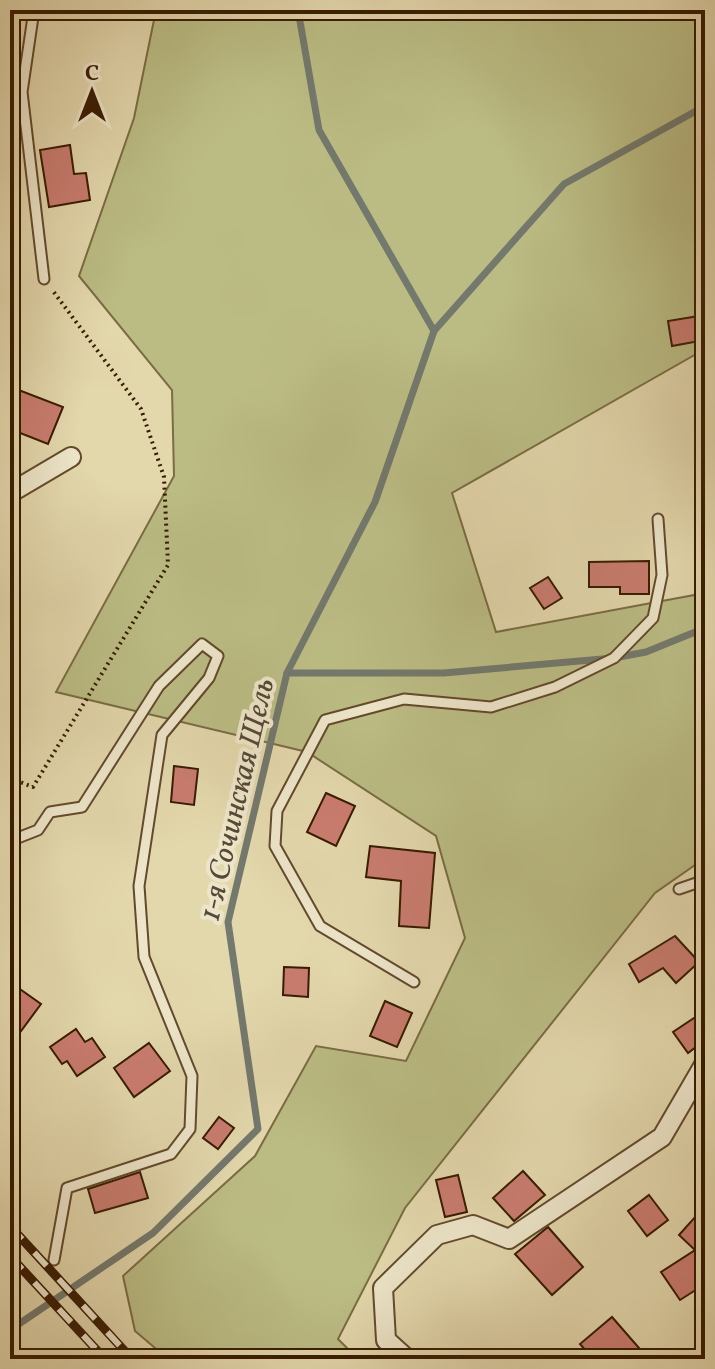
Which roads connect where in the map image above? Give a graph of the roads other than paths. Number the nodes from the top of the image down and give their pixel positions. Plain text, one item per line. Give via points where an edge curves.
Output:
1 (34, 10) edge
2 (44, 279) road end
3 (71, 457) dead end
4 (10, 493) edge
5 (658, 519) dead end
6 (10, 841) edge
7 (705, 880) edge
8 (679, 889) dead end
9 (414, 982) dead end
10 (705, 1063) edge
11 (54, 1260) dead end
12 (407, 1359) edge

1 - 2 lane via 22,92
3 - 4 street
5 - 9 lane via 662,575 653,618 614,658 555,687 491,707 404,699 325,720 277,811 275,846 320,926
6 - 11 lane via 38,830 50,812 82,807 159,686 202,644 218,656 209,678 162,735 139,886 144,957 192,1076 190,1129 171,1154 67,1188
7 - 8 lane
10 - 12 street via 662,1137 509,1239 473,1225 437,1235 383,1288 386,1340

